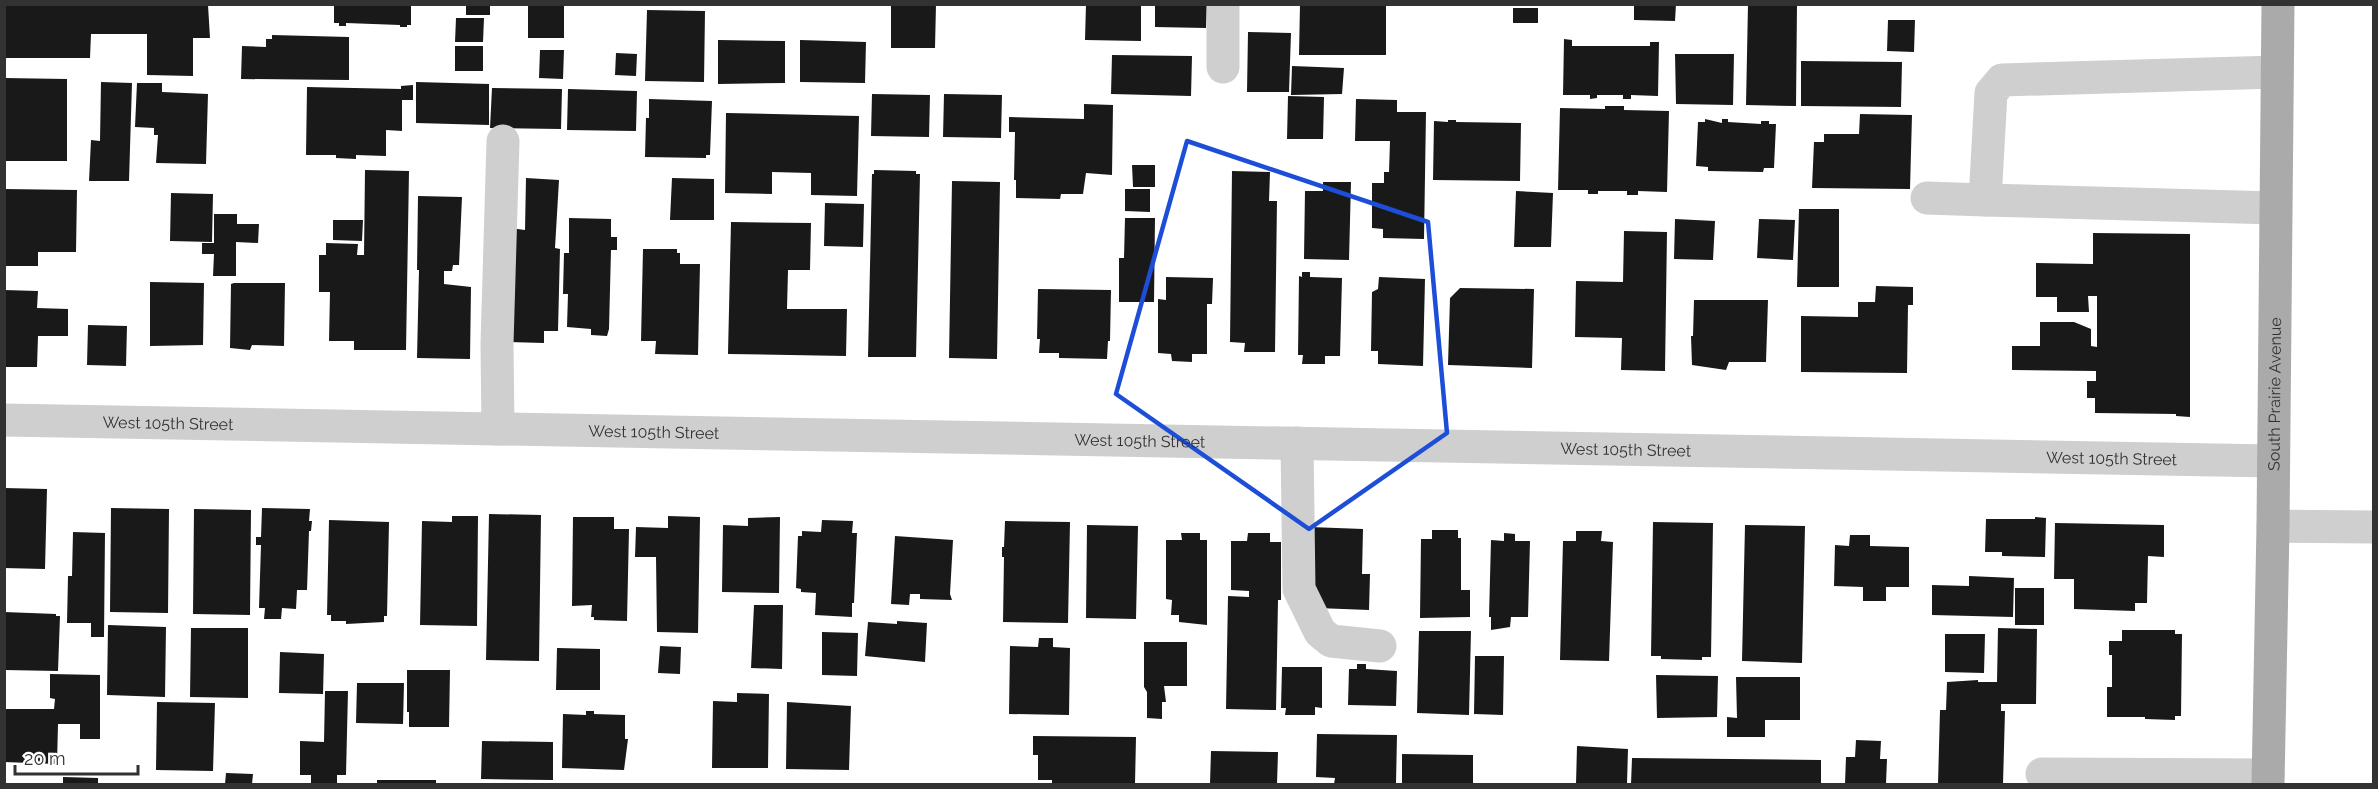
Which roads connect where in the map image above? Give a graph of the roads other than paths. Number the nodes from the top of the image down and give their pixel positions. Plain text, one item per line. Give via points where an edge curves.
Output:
1 (1223, 4) edge
2 (2278, 4) edge
3 (1222, 67) dead end
4 (2277, 72) junction
5 (503, 141) dead end
6 (1927, 198) dead end
7 (1985, 200) junction
8 (2275, 208) junction
9 (4, 420) edge
10 (498, 429) junction
11 (1297, 443) junction
12 (2273, 461) junction
13 (2273, 526) junction
14 (2373, 527) edge
15 (1380, 646) dead end
16 (2042, 774) dead end
17 (2268, 780) edge

1 - 3 street
2 - 4 main road, South Prairie Avenue
4 - 7 street via 2002,80 1991,93
4 - 8 main road, South Prairie Avenue
5 - 10 street
6 - 7 street
7 - 8 street
8 - 12 main road, South Prairie Avenue
9 - 10 street, West 105th Street
10 - 11 street, West 105th Street
11 - 12 street, West 105th Street
11 - 15 street via 1299,589 1320,632 1331,641
12 - 13 main road, South Prairie Avenue
13 - 14 street
13 - 17 main road, South Prairie Avenue
16 - 17 street

